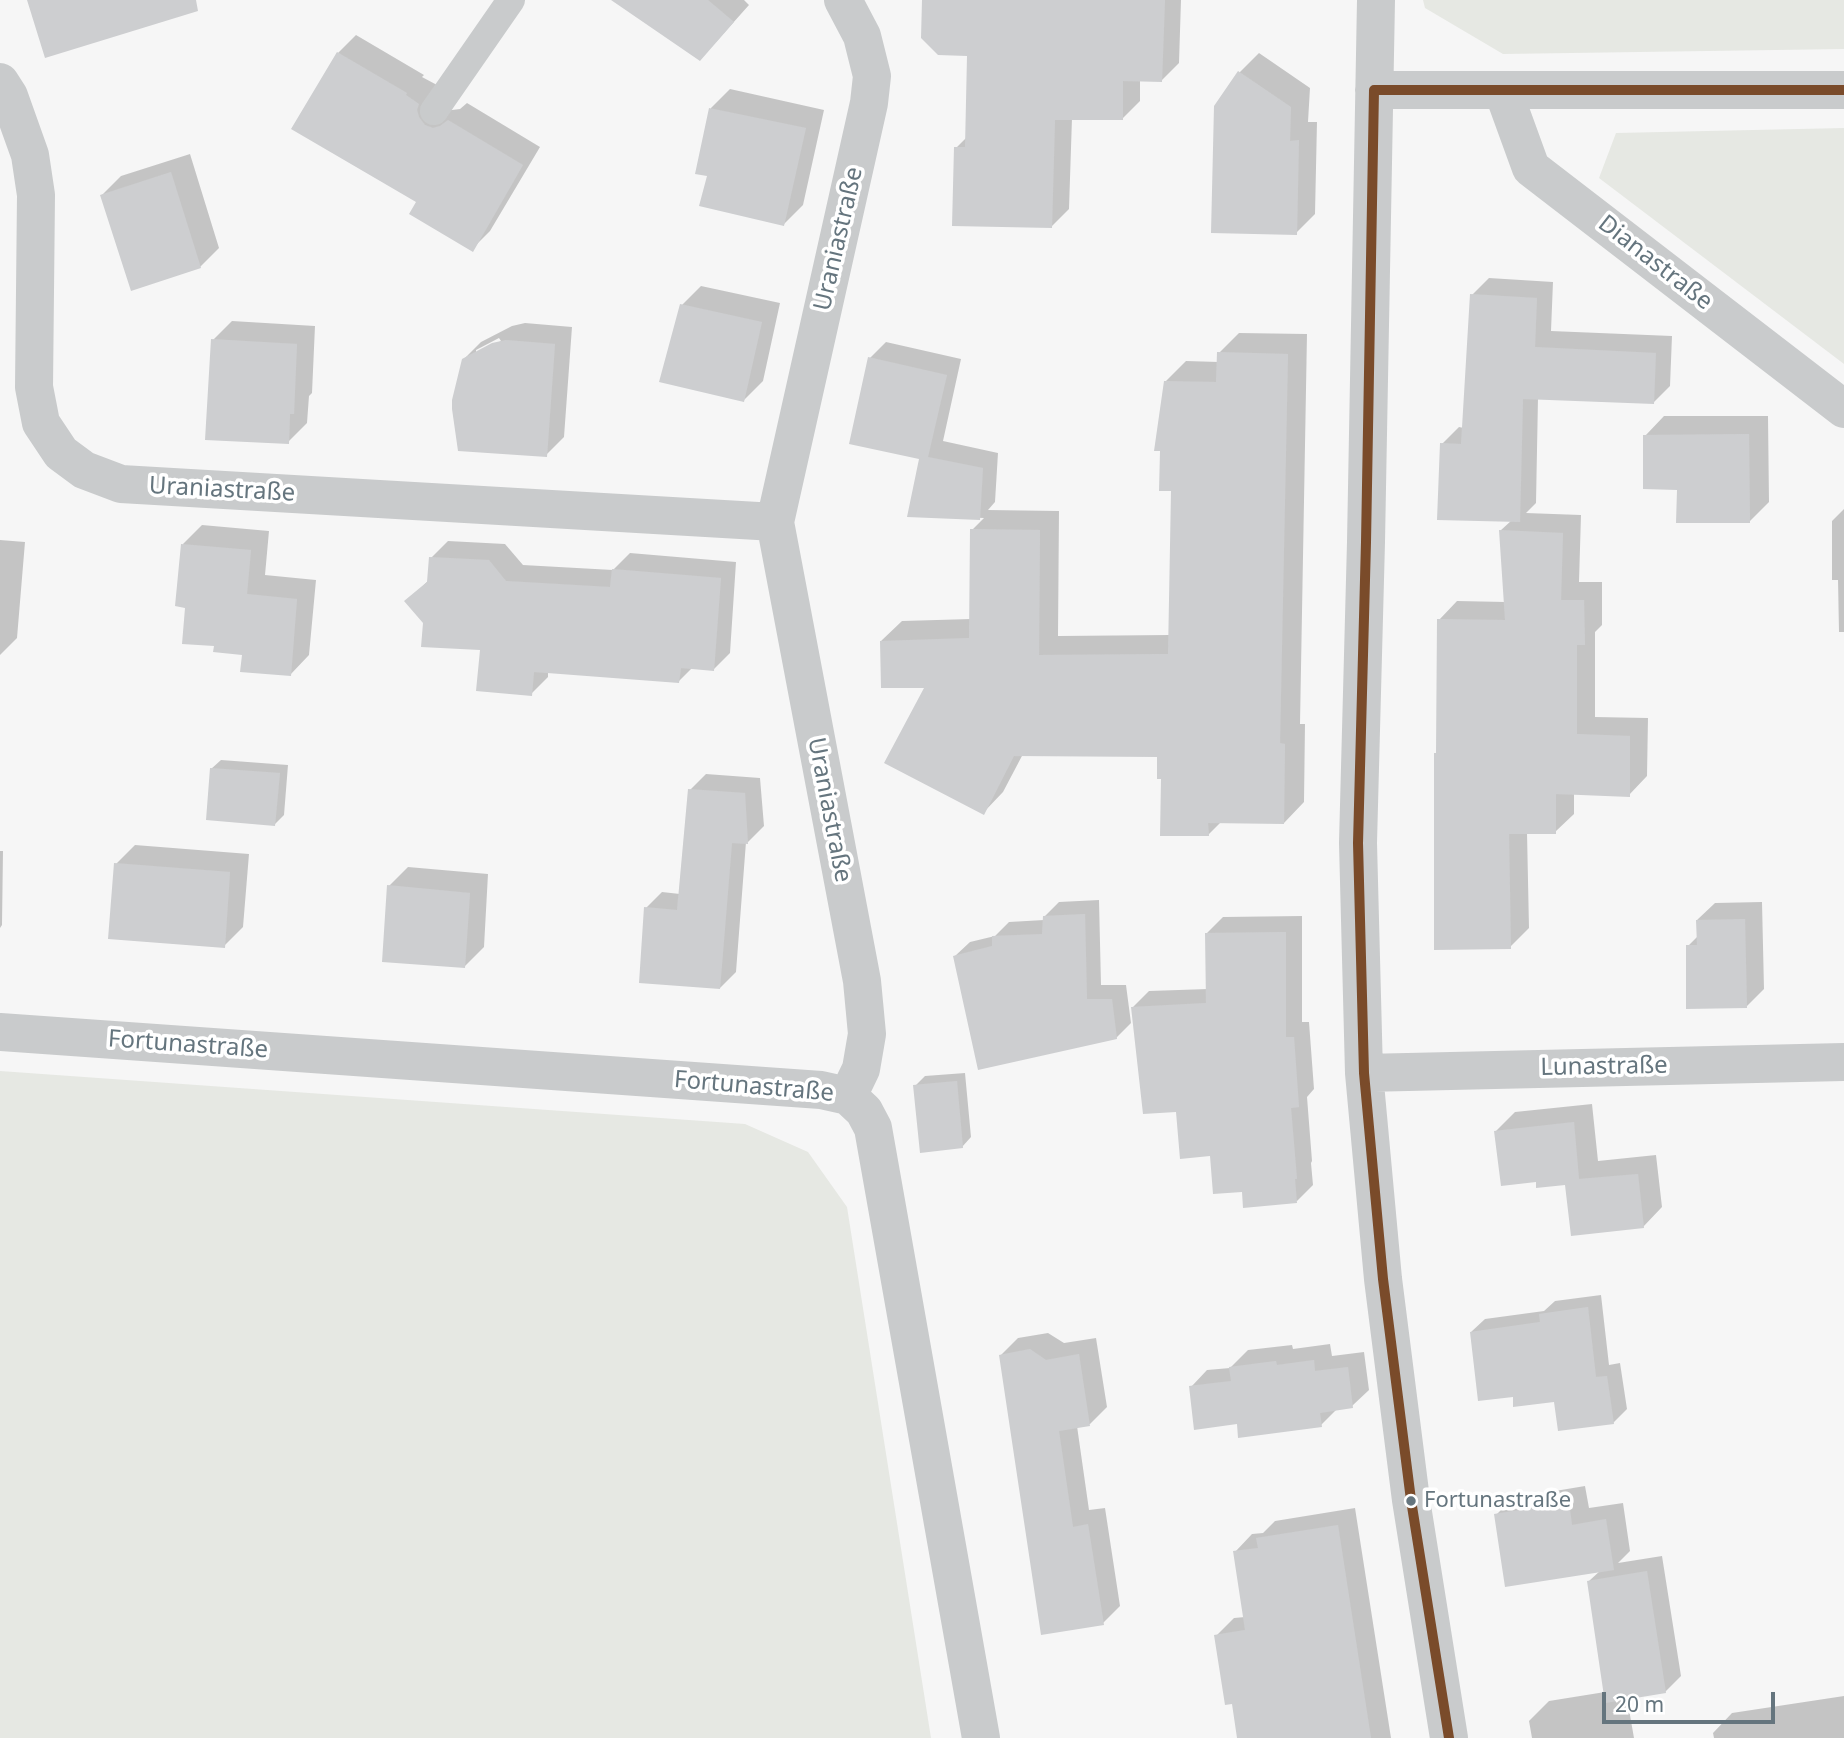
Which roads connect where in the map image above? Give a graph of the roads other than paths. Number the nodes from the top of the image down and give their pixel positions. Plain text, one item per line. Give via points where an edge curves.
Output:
1 (511, 0) edge
2 (842, 0) edge
3 (1376, 0) edge
4 (0, 82) edge
5 (1374, 90) junction
6 (1844, 90) edge
7 (1503, 91) junction
8 (434, 111) dead end
9 (1844, 409) edge
10 (775, 522) junction
11 (0, 1032) edge
12 (1844, 1062) edge
13 (1364, 1073) junction
14 (848, 1096) junction
15 (981, 1738) edge
16 (1449, 1738) edge

1 - 8 lane
2 - 10 street, Uraniastraße via 862,36 872,76 869,103
3 - 5 street
4 - 10 street, Uraniastraße via 30,155 36,195 34,387 41,423 61,453 84,470 121,484
5 - 7 street
5 - 13 street via 1358,844
6 - 7 street
7 - 9 street, Dianastraße via 1531,168
10 - 14 street, Uraniastraße via 862,981 867,1034 861,1069
11 - 14 street, Fortunastraße via 821,1090
12 - 13 street, Lunastraße
13 - 16 street via 1382,1279
14 - 15 street, Fortunastraße via 873,1128

